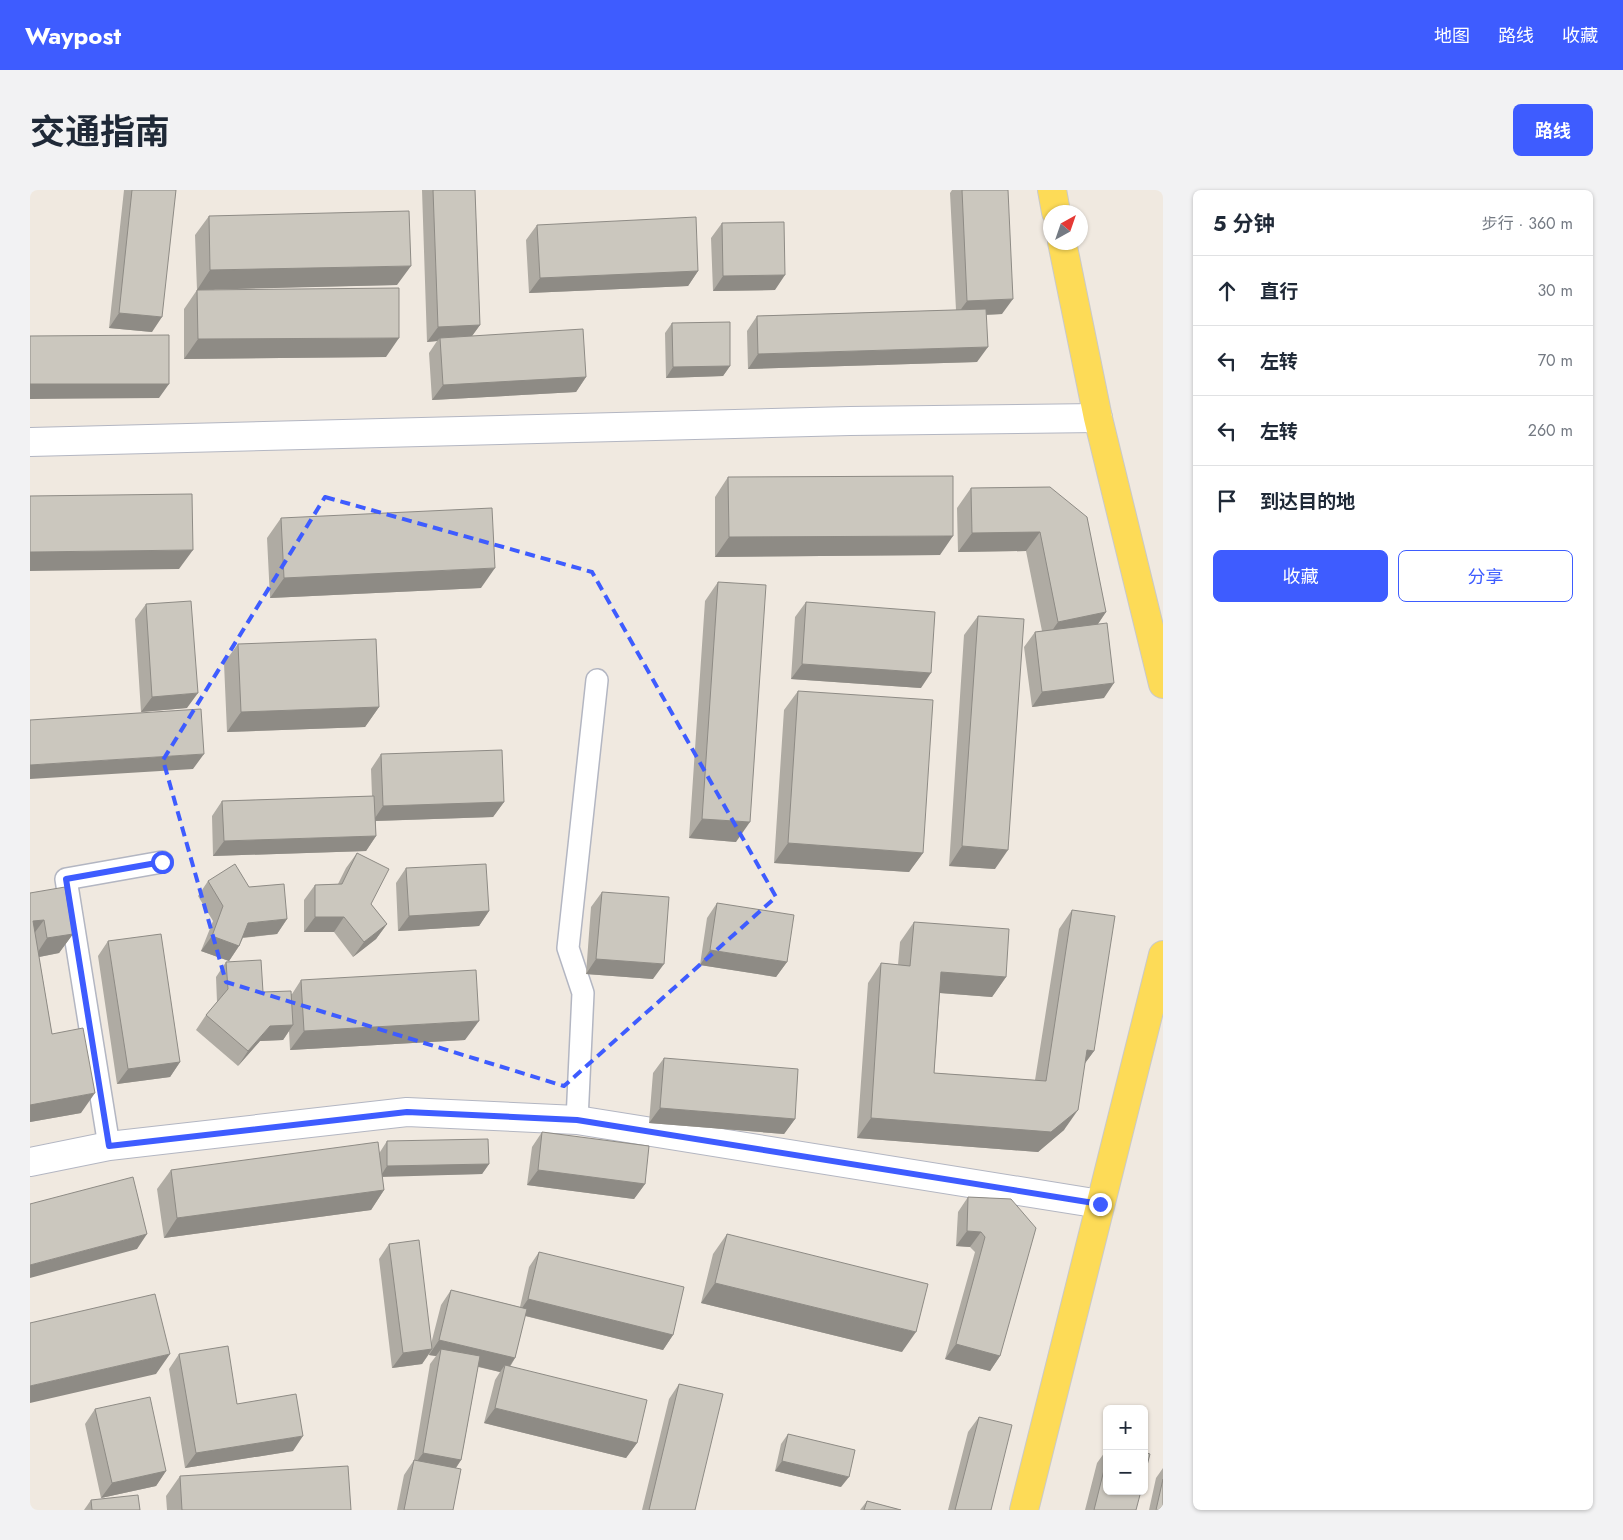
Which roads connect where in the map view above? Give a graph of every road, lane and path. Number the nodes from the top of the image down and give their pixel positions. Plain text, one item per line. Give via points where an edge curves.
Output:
1 (1052, 190) edge
2 (1055, 205) edge
3 (1064, 250) edge
4 (1098, 418) junction
5 (30, 442) edge
6 (597, 680) dead end
7 (1163, 684) edge
8 (162, 862) dead end
9 (1163, 955) edge
10 (577, 1120) junction
11 (109, 1146) junction
12 (30, 1162) edge
13 (1100, 1204) junction
14 (1024, 1510) edge

1 - 2 main road
3 - 4 main road
4 - 5 street via 850,421
4 - 7 main road
6 - 10 street via 568,948 583,993
8 - 11 street via 66,879
9 - 13 main road
10 - 11 street via 407,1112
10 - 13 street
11 - 12 street
13 - 14 main road

